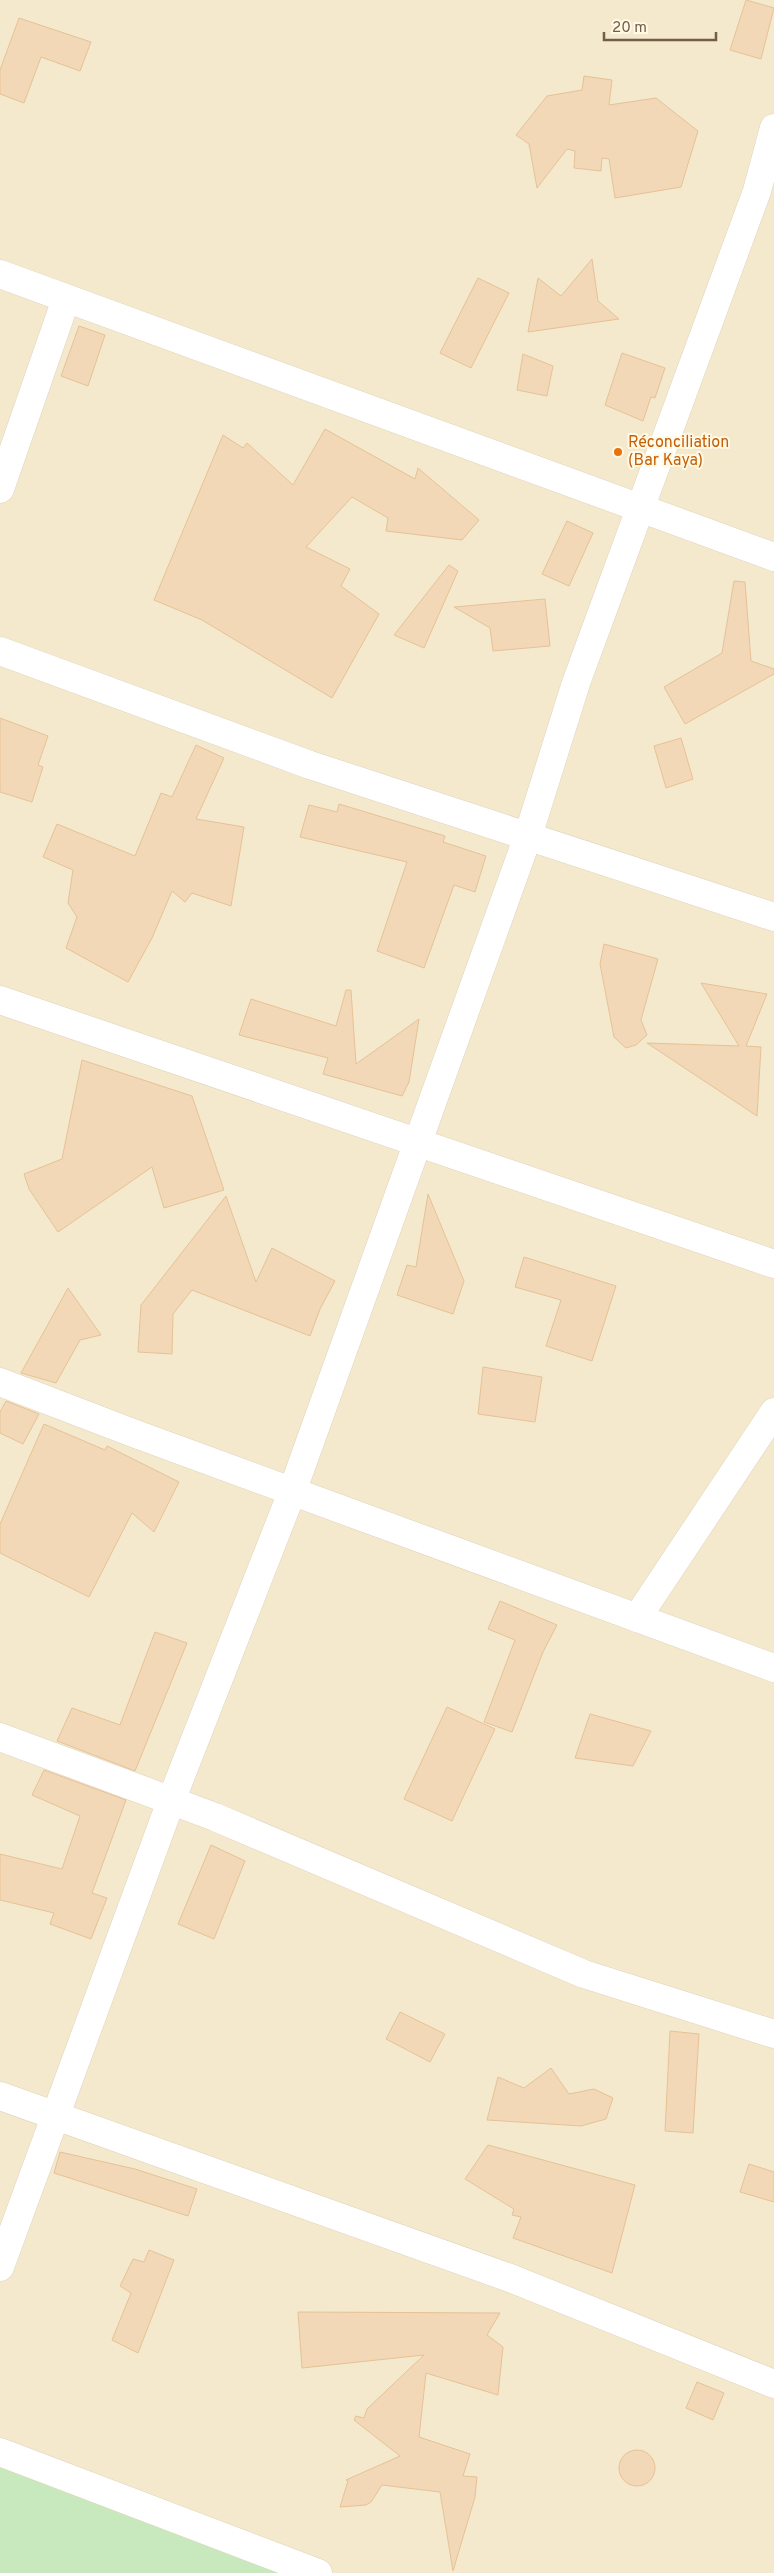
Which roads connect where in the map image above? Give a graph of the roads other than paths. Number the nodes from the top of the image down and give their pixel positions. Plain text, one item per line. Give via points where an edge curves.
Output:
1 (774, 128) edge
2 (0, 274) edge
3 (66, 299) junction
4 (0, 489) edge
5 (639, 508) junction
6 (774, 557) edge
7 (0, 651) edge
8 (528, 836) junction
9 (774, 917) edge
10 (0, 1000) edge
11 (419, 1142) junction
12 (774, 1264) edge
13 (0, 1382) edge
14 (774, 1412) edge
15 (292, 1492) junction
16 (637, 1618) junction
17 (774, 1668) edge
18 (0, 1738) edge
19 (171, 1801) junction
20 (774, 2034) edge
21 (0, 2096) edge
22 (55, 2117) junction
23 (0, 2267) edge
24 (774, 2384) edge
25 (0, 2452) edge
26 (318, 2573) edge

1 - 5 street via 756,191
2 - 3 street
3 - 4 street
3 - 5 street
5 - 6 street
5 - 8 street via 576,683
7 - 8 street via 310,765
8 - 9 street
8 - 11 street
10 - 11 street
11 - 12 street
11 - 15 street
13 - 15 street
14 - 16 street
15 - 16 street
15 - 19 street
16 - 17 street
18 - 19 street
19 - 20 street via 584,1974
19 - 22 street
21 - 22 street
22 - 23 street
22 - 24 street via 510,2278
25 - 26 street

